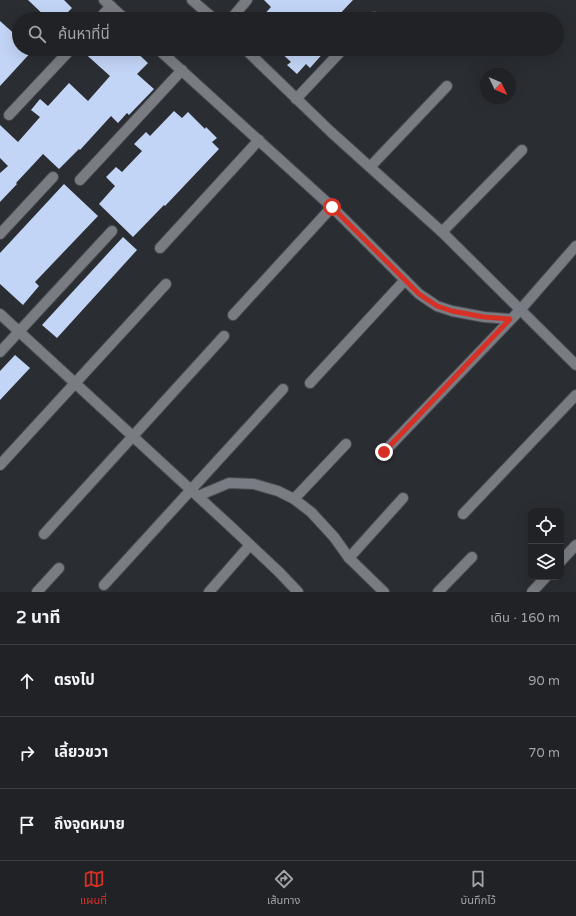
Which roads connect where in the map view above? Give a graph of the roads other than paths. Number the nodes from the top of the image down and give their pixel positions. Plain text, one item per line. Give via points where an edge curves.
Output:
1 (192, 0) edge
2 (248, 0) edge
3 (108, 3) edge
4 (103, 12) edge
5 (118, 12) edge
6 (206, 12) edge
7 (237, 12) edge
8 (64, 56) edge
9 (166, 56) edge
10 (252, 56) edge
11 (336, 56) edge
12 (182, 70) junction
13 (447, 86) dead end
14 (296, 99) junction
15 (9, 115) dead end
16 (259, 140) junction
17 (522, 150) dead end
18 (370, 166) junction
19 (53, 176) dead end
20 (80, 180) dead end
21 (332, 207) junction
22 (112, 230) dead end
23 (442, 232) junction
24 (0, 234) edge
25 (576, 246) edge
26 (160, 248) dead end
27 (405, 280) junction
28 (166, 284) dead end
29 (521, 309) junction
30 (0, 314) edge
31 (233, 315) dead end
32 (510, 319) junction
33 (19, 331) junction
34 (224, 336) dead end
35 (0, 352) edge
36 (576, 365) edge
37 (75, 383) junction
38 (310, 383) dead end
39 (283, 389) dead end
40 (576, 394) edge
41 (133, 436) junction
42 (346, 444) dead end
43 (384, 452) dead end
44 (0, 465) edge
45 (194, 493) junction
46 (404, 498) dead end
47 (294, 499) junction
48 (463, 514) dead end
49 (44, 534) dead end
50 (250, 545) junction
51 (576, 545) edge
52 (472, 557) dead end
53 (348, 558) junction
54 (564, 558) edge
55 (59, 568) dead end
56 (543, 580) edge
57 (104, 585) dead end
58 (37, 592) edge
59 (208, 592) edge
60 (298, 592) edge
61 (384, 592) edge
62 (438, 592) edge
63 (532, 592) edge

1 - 6 street
2 - 7 street
3 - 4 street
3 - 5 street
8 - 15 street
9 - 12 street
10 - 14 street
11 - 14 street
12 - 16 street
12 - 20 street
13 - 18 street
14 - 18 street
16 - 21 street
16 - 26 street
17 - 23 street
18 - 23 street
19 - 24 street
21 - 27 street
21 - 31 street
22 - 33 street
23 - 29 street
25 - 29 street
27 - 32 street via 419,294 437,306 484,317
27 - 38 street
28 - 37 street
29 - 32 street
29 - 36 street
30 - 33 street
32 - 43 street
33 - 35 street
33 - 37 street
34 - 41 street
37 - 41 street
37 - 44 street
39 - 45 street
40 - 48 street
41 - 45 street
41 - 49 street
42 - 47 street
45 - 47 street via 229,483 254,484
45 - 50 street
45 - 57 street
46 - 53 street
47 - 53 street via 324,525
50 - 59 street
50 - 60 street
51 - 54 street
52 - 62 street
53 - 61 street
55 - 58 street
56 - 63 street

